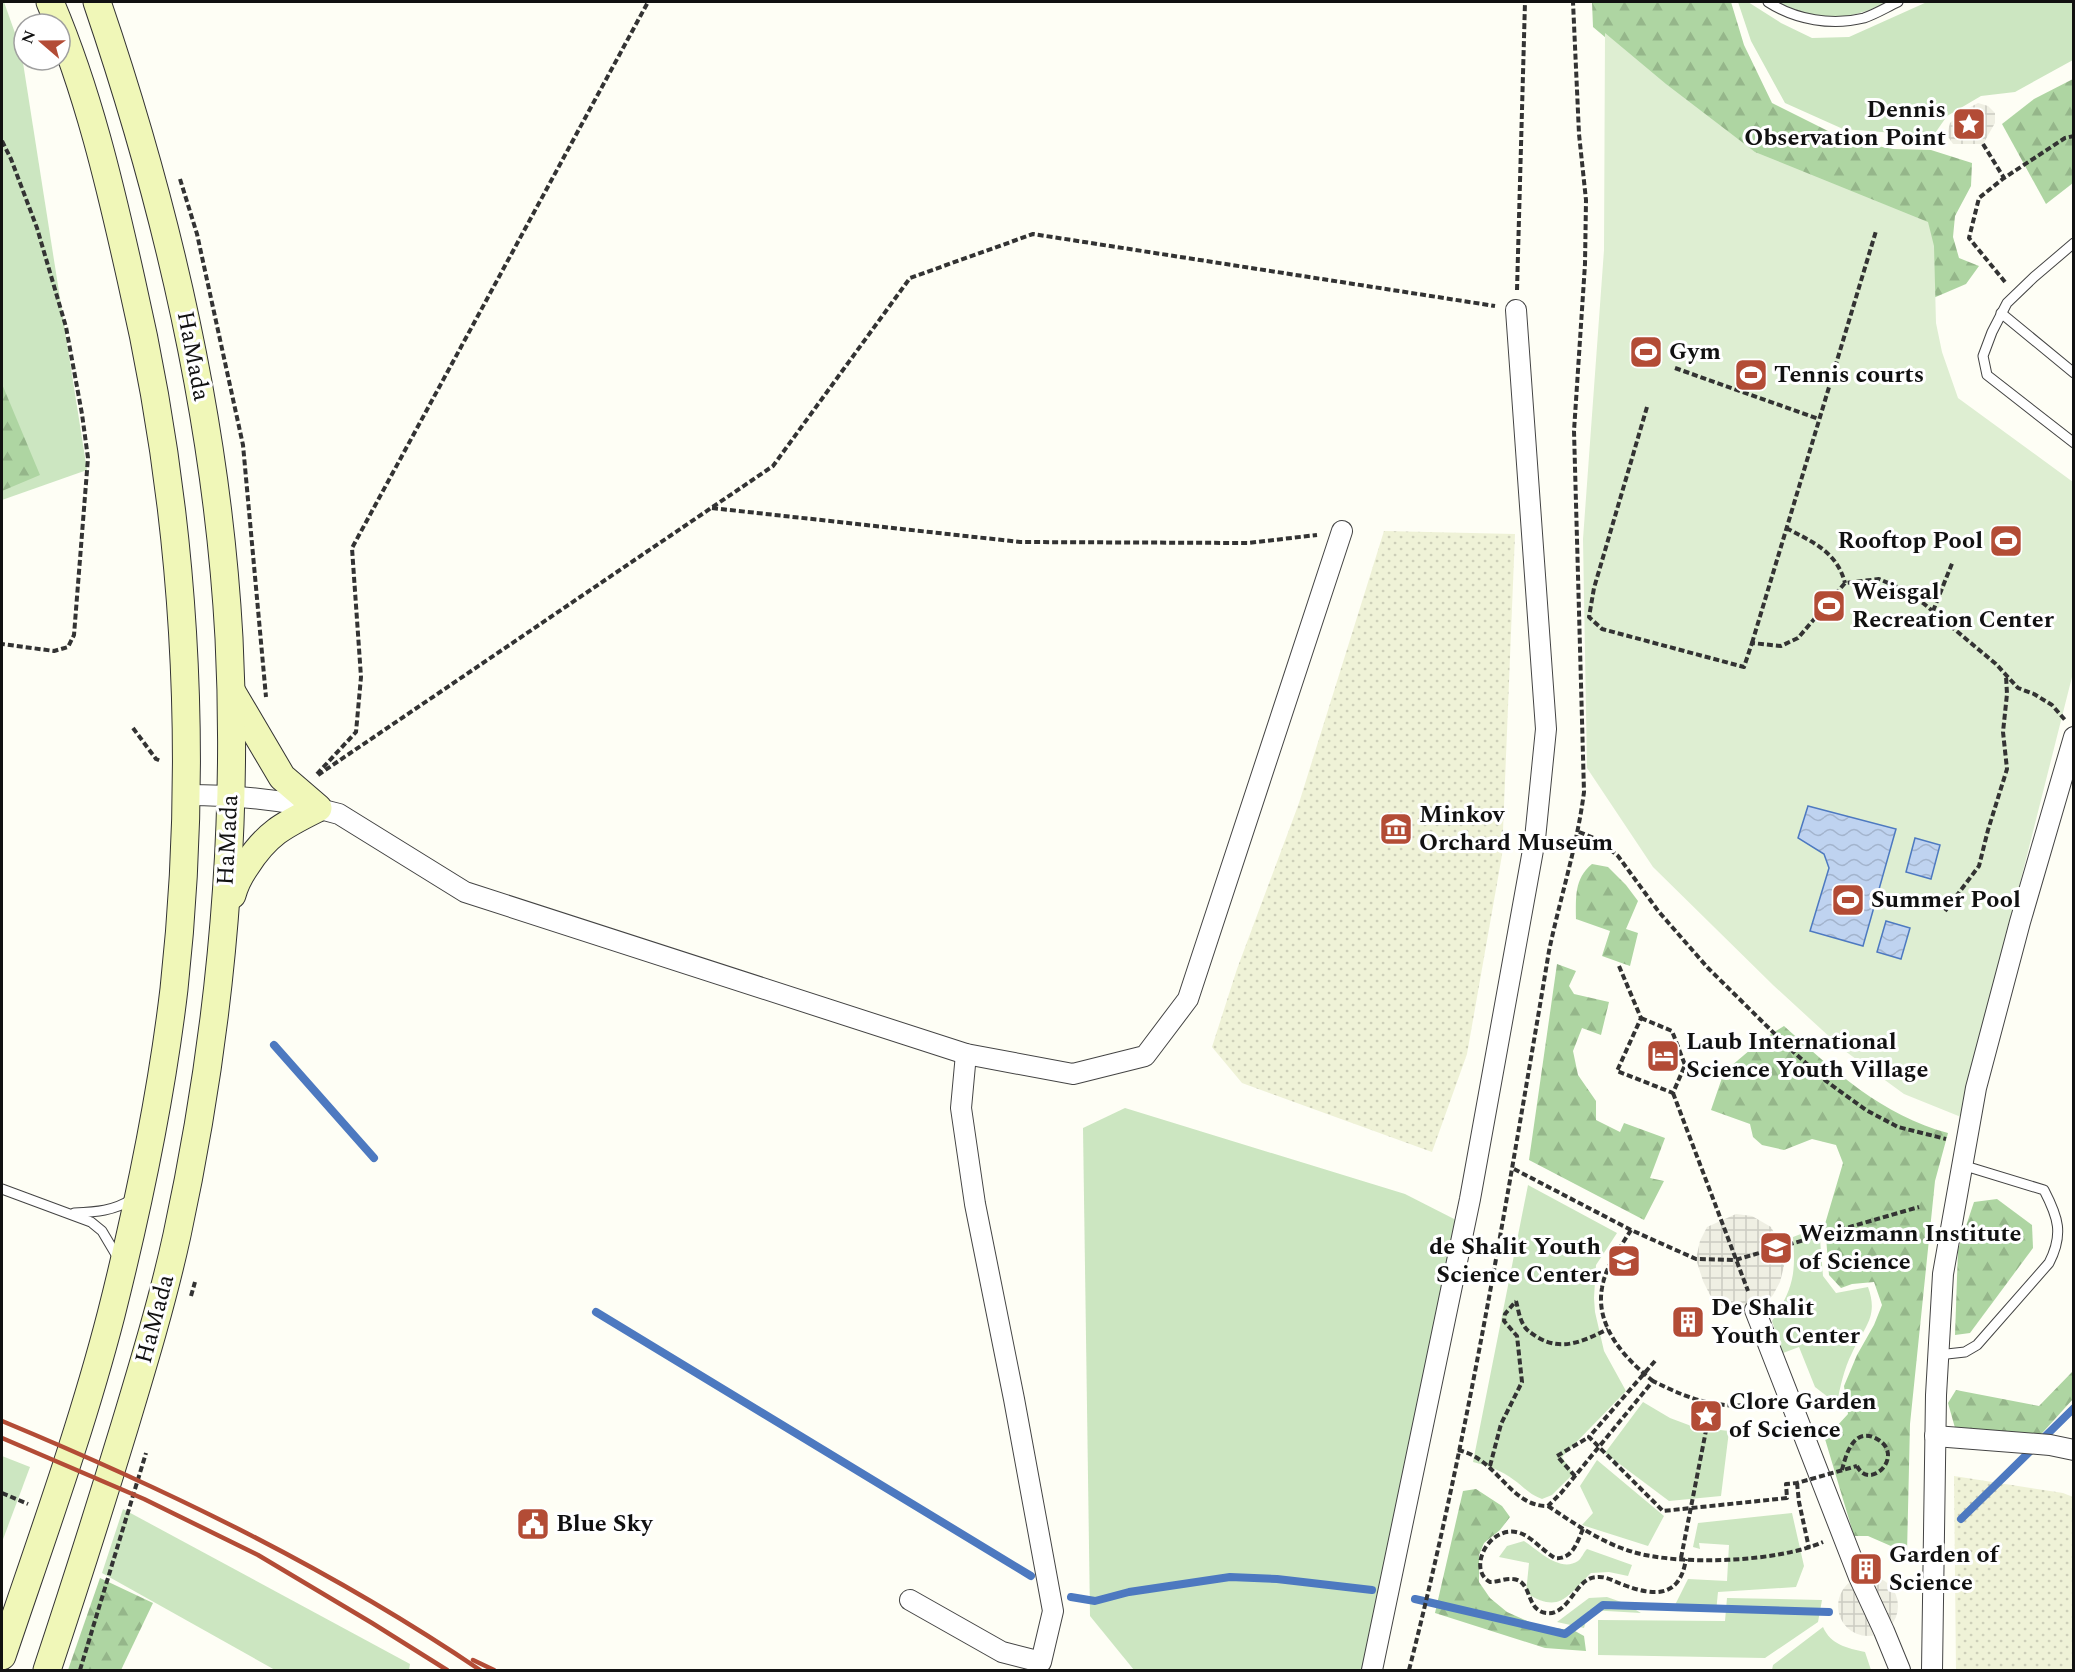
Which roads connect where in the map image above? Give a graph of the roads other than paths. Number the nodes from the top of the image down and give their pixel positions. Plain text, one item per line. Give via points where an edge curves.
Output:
1 (51, 2) edge
2 (97, 2) edge
3 (1768, 2) edge
4 (1898, 2) edge
5 (2073, 243) edge
6 (1516, 310) road end
7 (2001, 313) junction
8 (2073, 373) edge
9 (2073, 443) edge
10 (1342, 531) road end
11 (231, 690) junction
12 (2070, 729) edge
13 (186, 795) junction
14 (231, 795) junction
15 (318, 808) junction
16 (220, 949) junction
17 (966, 1054) junction
18 (1962, 1165) junction
19 (2, 1189) edge
20 (138, 1195) junction
21 (72, 1214) junction
22 (122, 1265) junction
23 (1755, 1310) road end
24 (1938, 1355) junction
25 (1935, 1436) junction
26 (2073, 1449) edge
27 (910, 1600) dead end
28 (2, 1656) edge
29 (1046, 1666) edge
30 (47, 1671) edge
31 (1372, 1671) edge
32 (1900, 1671) edge
33 (1932, 1671) edge

1 - 13 main road, HaMada via 86,100 152,374 178,567
2 - 11 main road, HaMada via 149,168 192,349 221,546
3 - 4 lane via 1800,17 1834,22 1865,17
5 - 7 lane
6 - 31 street via 1546,729 1535,839 1470,1199
7 - 8 lane
7 - 9 lane via 1983,356 1987,375
10 - 17 street via 1188,999 1145,1056 1073,1074
11 - 14 main road, HaMada
11 - 15 main road via 282,777
12 - 18 street via 1976,1088
13 - 14 street
13 - 20 main road, HaMada via 174,989
14 - 15 street
14 - 16 main road, HaMada
15 - 16 main road via 264,840 254,854 235,883
15 - 17 street via 339,814 465,892
16 - 30 main road, HaMada via 196,1133 174,1250 133,1398
17 - 29 street via 962,1108 975,1204 1053,1611
18 - 24 street via 1942,1274
18 - 24 lane via 2044,1190 2058,1221 2059,1235 2049,1263 1977,1345 1965,1352
19 - 21 lane
20 - 21 lane via 108,1211
20 - 22 main road, HaMada
21 - 22 lane via 102,1231
22 - 28 main road, HaMada via 80,1422
23 - 32 street via 1859,1577
24 - 25 street
25 - 26 street
25 - 33 street
27 - 29 street via 1002,1652

